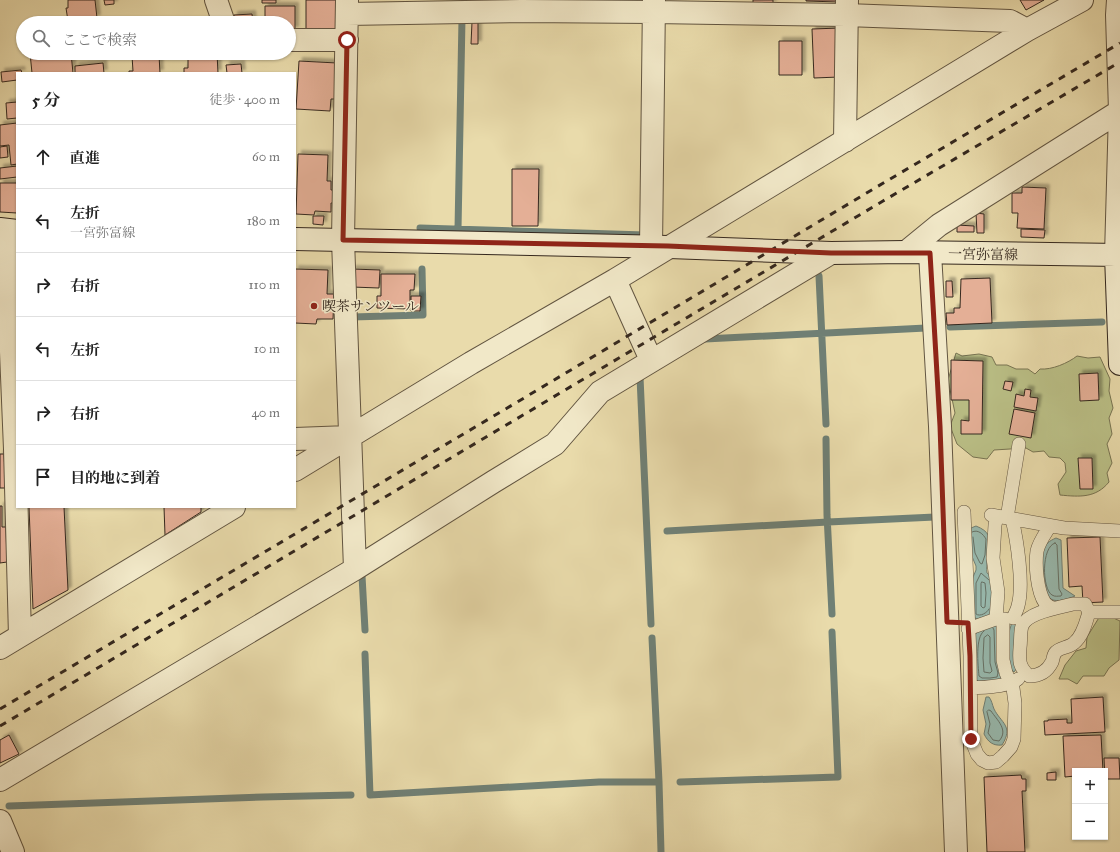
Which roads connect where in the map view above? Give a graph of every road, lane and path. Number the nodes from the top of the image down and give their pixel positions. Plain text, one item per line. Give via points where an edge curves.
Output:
1 (216, 0) edge
2 (1082, 0) edge
3 (1118, 0) edge
4 (521, 5) edge
5 (654, 6) edge
6 (347, 7) edge
7 (846, 8) edge
8 (222, 16) edge
9 (1027, 30) junction
10 (296, 40) edge
11 (347, 40) junction
12 (1120, 111) edge
13 (845, 141) junction
14 (8, 230) edge
15 (296, 239) edge
16 (343, 240) junction
17 (660, 247) junction
18 (906, 252) junction
19 (831, 253) junction
20 (930, 253) junction
21 (1118, 255) edge
22 (615, 280) junction
23 (651, 360) junction
24 (1120, 364) edge
25 (350, 437) junction
26 (296, 439) edge
27 (1019, 444) dead end
28 (11, 449) edge
29 (296, 469) edge
30 (232, 508) edge
31 (964, 512) dead end
32 (1002, 517) junction
33 (1050, 526) junction
34 (1120, 531) edge
35 (355, 569) junction
36 (1053, 608) junction
37 (1089, 612) junction
38 (1120, 612) edge
39 (1004, 618) junction
40 (1027, 620) junction
41 (961, 624) junction
42 (20, 636) junction
43 (0, 648) edge
44 (1025, 672) junction
45 (1011, 683) junction
46 (971, 688) junction
47 (0, 780) edge
48 (0, 821) edge
49 (14, 852) edge
50 (956, 852) edge

1 - 8 street
2 - 9 street
3 - 12 street
4 - 5 street
4 - 6 street
5 - 7 street
5 - 17 street
6 - 11 street
7 - 9 street via 1010,21
7 - 13 street
9 - 13 street
10 - 11 street
11 - 16 street
12 - 18 street via 939,225
12 - 21 street
13 - 17 street
14 - 28 street
15 - 16 street, 一宮弥富線
16 - 17 street, 一宮弥富線
16 - 25 street
17 - 19 street, 一宮弥富線
17 - 22 street
18 - 19 street, 一宮弥富線
18 - 20 street, 一宮弥富線
19 - 23 street
20 - 21 street, 一宮弥富線
20 - 41 street via 940,426
21 - 24 street
22 - 23 street
22 - 25 street
23 - 35 street via 600,392 555,444
25 - 26 street
25 - 29 street
25 - 35 street
27 - 32 lane
28 - 42 street
30 - 42 street
31 - 41 lane
32 - 33 lane
32 - 39 lane via 995,525 993,558
32 - 39 lane via 1015,530 1020,590 1018,605
33 - 34 lane
33 - 36 lane via 1037,550 1036,566 1041,594 1046,604
35 - 47 street
36 - 37 lane via 1085,604
36 - 40 lane
37 - 38 lane
37 - 44 lane via 1074,644 1055,653 1046,670 1038,676 1029,676
39 - 40 lane via 1018,617
39 - 41 lane
39 - 45 lane via 1003,660
40 - 44 lane via 1022,625 1020,656
41 - 46 lane
41 - 50 street
42 - 43 street
44 - 45 lane
45 - 46 lane
45 - 46 lane via 1015,703 1014,739 1011,747 996,762 988,763 982,760 973,747
48 - 49 street

